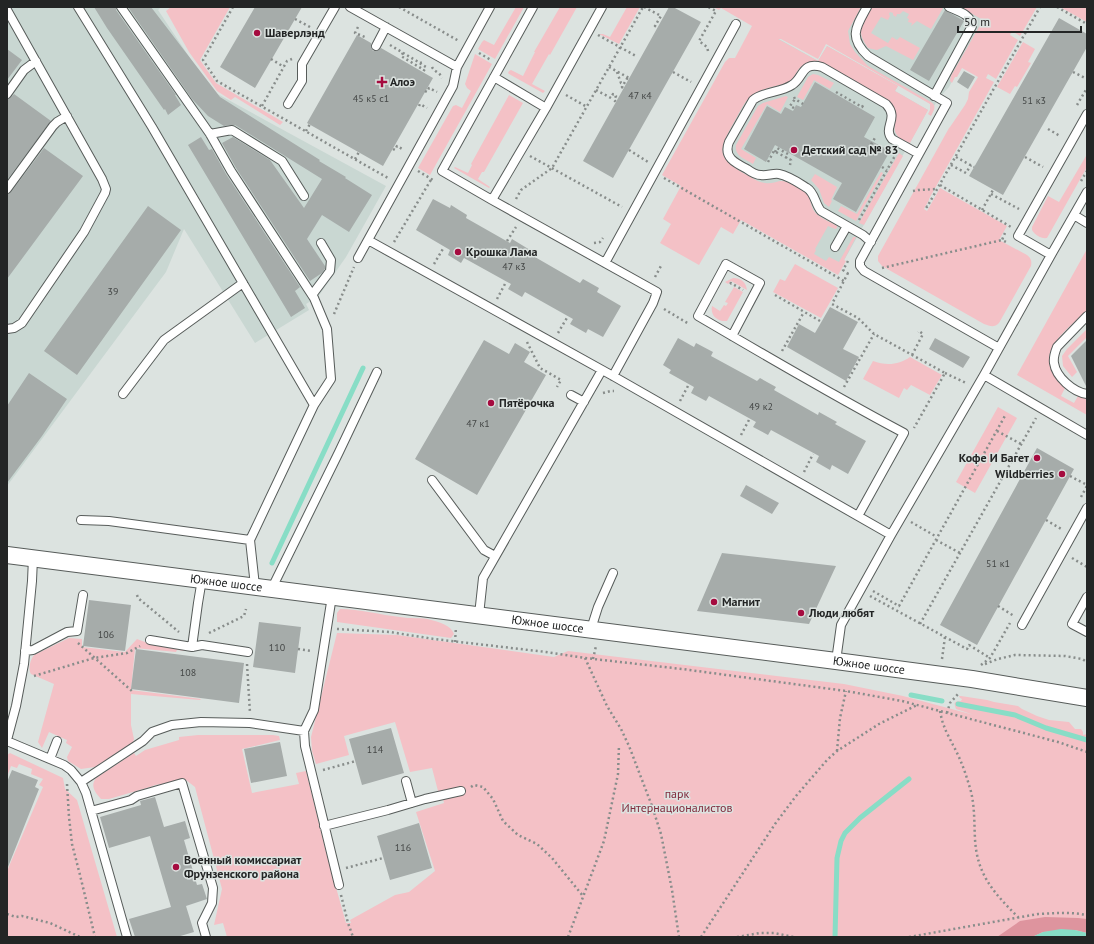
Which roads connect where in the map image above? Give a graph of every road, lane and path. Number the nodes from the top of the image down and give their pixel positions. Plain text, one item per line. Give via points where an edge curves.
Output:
1 (78, 7) edge
2 (121, 7) edge
3 (335, 7) edge
4 (350, 7) edge
5 (399, 7) edge
6 (490, 7) edge
7 (533, 7) edge
8 (602, 7) edge
9 (643, 7) edge
10 (708, 7) edge
11 (867, 7) edge
12 (949, 7) edge
13 (1040, 7) edge
14 (1057, 7) edge
15 (7, 10) edge
16 (295, 19) dead end
17 (736, 24) dead end
18 (1087, 24) edge
19 (358, 27) dead end
20 (386, 27) junction
21 (658, 27) dead end
22 (310, 28) dead end
23 (589, 30) junction
24 (364, 39) dead end
25 (461, 42) dead end
26 (387, 44) dead end
27 (376, 46) dead end
28 (620, 47) junction
29 (476, 51) dead end
30 (708, 52) dead end
31 (403, 53) junction
32 (636, 56) dead end
33 (271, 59) dead end
34 (36, 61) junction
35 (420, 63) junction
36 (500, 66) junction
37 (284, 67) dead end
38 (457, 67) junction
39 (609, 67) junction
40 (617, 71) junction
41 (673, 72) dead end
42 (1073, 72) dead end
43 (695, 76) dead end
44 (494, 77) junction
45 (1087, 79) edge
46 (442, 82) dead end
47 (691, 82) junction
48 (624, 84) junction
49 (439, 88) dead end
50 (623, 88) dead end
51 (688, 88) dead end
52 (1087, 88) edge
53 (556, 89) junction
54 (596, 90) junction
55 (425, 91) dead end
56 (794, 92) dead end
57 (836, 92) dead end
58 (437, 93) junction
59 (7, 94) edge
60 (839, 94) dead end
61 (934, 96) junction
62 (434, 98) dead end
63 (794, 100) dead end
64 (616, 102) dead end
65 (431, 103) dead end
66 (288, 104) dead end
67 (803, 104) dead end
68 (418, 106) dead end
69 (587, 107) junction
70 (424, 108) dead end
71 (546, 108) junction
72 (794, 108) dead end
73 (1076, 108) dead end
74 (426, 111) dead end
75 (1087, 114) edge
76 (67, 116) junction
77 (310, 124) dead end
78 (1048, 129) dead end
79 (306, 131) dead end
80 (878, 132) dead end
81 (210, 134) junction
82 (875, 138) junction
83 (880, 141) dead end
84 (1057, 142) dead end
85 (864, 147) dead end
86 (393, 149) dead end
87 (910, 149) junction
88 (404, 150) dead end
89 (521, 150) junction
90 (629, 150) dead end
91 (359, 152) dead end
92 (775, 152) junction
93 (919, 154) junction
94 (956, 157) junction
95 (1025, 157) dead end
96 (786, 158) junction
97 (355, 159) dead end
98 (951, 164) junction
99 (409, 166) junction
100 (765, 166) dead end
101 (643, 167) dead end
102 (790, 167) dead end
103 (882, 167) dead end
104 (552, 168) junction
105 (887, 170) junction
106 (1040, 173) dead end
107 (431, 178) junction
108 (665, 179) dead end
109 (437, 182) dead end
110 (916, 185) dead end
111 (939, 187) junction
112 (7, 189) edge
113 (993, 190) dead end
114 (1087, 192) edge
115 (991, 194) junction
116 (304, 196) dead end
117 (492, 200) junction
118 (625, 200) dead end
119 (1022, 203) dead end
120 (621, 206) junction
121 (926, 206) dead end
122 (509, 210) junction
123 (982, 210) junction
124 (632, 213) junction
125 (1074, 215) junction
126 (1012, 221) dead end
127 (1087, 223) edge
128 (857, 224) dead end
129 (847, 226) junction
130 (1010, 226) junction
131 (522, 230) dead end
132 (1020, 232) junction
133 (606, 233) dead end
134 (390, 239) dead end
135 (368, 240) junction
136 (1002, 240) junction
137 (394, 241) junction
138 (507, 241) dead end
139 (871, 242) junction
140 (321, 243) dead end
141 (591, 243) dead end
142 (401, 245) dead end
143 (1014, 246) dead end
144 (444, 247) dead end
145 (835, 247) dead end
146 (388, 250) junction
147 (1051, 255) junction
148 (850, 256) dead end
149 (358, 258) joint
150 (427, 260) dead end
151 (605, 263) junction
152 (878, 265) dead end
153 (881, 268) junction
154 (887, 272) dead end
155 (848, 273) junction
156 (855, 277) dead end
157 (844, 281) junction
158 (506, 282) dead end
159 (243, 283) junction
160 (775, 295) dead end
161 (312, 296) junction
162 (503, 303) dead end
163 (663, 309) dead end
164 (804, 312) junction
165 (568, 316) dead end
166 (1087, 316) edge
167 (820, 321) dead end
168 (691, 325) dead end
169 (7, 329) edge
170 (327, 329) junction
171 (918, 332) dead end
172 (874, 334) junction
173 (732, 336) junction
174 (564, 337) dead end
175 (532, 344) dead end
176 (998, 348) junction
177 (780, 355) dead end
178 (912, 355) junction
179 (602, 370) junction
180 (377, 372) dead end
181 (945, 373) junction
182 (984, 375) junction
183 (613, 376) junction
184 (967, 382) dead end
185 (689, 384) dead end
186 (557, 387) dead end
187 (844, 388) dead end
188 (616, 392) dead end
189 (123, 394) dead end
190 (1087, 394) edge
191 (571, 395) dead end
192 (601, 395) dead end
193 (584, 402) junction
194 (679, 402) dead end
195 (314, 405) junction
196 (1006, 414) dead end
197 (1030, 414) dead end
198 (750, 418) dead end
199 (997, 431) junction
200 (904, 433) junction
201 (1087, 435) edge
202 (740, 436) dead end
203 (1021, 444) junction
204 (813, 454) dead end
205 (810, 475) dead end
206 (1070, 476) dead end
207 (432, 480) dead end
208 (1087, 485) edge
209 (1087, 508) edge
210 (858, 516) junction
211 (902, 516) junction
212 (81, 520) dead end
213 (1046, 520) dead end
214 (1063, 530) dead end
215 (891, 535) junction
216 (937, 538) junction
217 (250, 540) junction
218 (1062, 552) junction
219 (960, 553) junction
220 (7, 555) edge
221 (495, 556) junction
222 (33, 558) junction
223 (1087, 567) edge
224 (613, 574) dead end
225 (202, 579) junction
226 (876, 585) dead end
227 (255, 586) junction
228 (272, 588) junction
229 (873, 591) junction
230 (83, 594) dead end
231 (137, 595) dead end
232 (332, 596) junction
233 (870, 596) junction
234 (1087, 597) edge
235 (867, 601) dead end
236 (998, 606) dead end
237 (246, 610) dead end
238 (479, 615) junction
239 (1014, 616) dead end
240 (328, 620) junction
241 (454, 623) dead end
242 (920, 624) junction
243 (1022, 624) dead end
244 (591, 629) junction
245 (68, 632) junction
246 (1087, 632) edge
247 (945, 637) junction
248 (150, 640) joint
249 (454, 642) junction
250 (192, 647) junction
251 (25, 651) junction
252 (248, 652) joint
253 (94, 658) junction
254 (585, 658) junction
255 (990, 658) dead end
256 (836, 661) junction
257 (942, 662) dead end
258 (1087, 662) edge
259 (981, 665) dead end
260 (20, 682) junction
261 (846, 691) junction
262 (133, 692) dead end
263 (963, 695) dead end
264 (1087, 698) edge
265 (917, 705) junction
266 (940, 711) junction
267 (947, 713) junction
268 (250, 723) junction
269 (304, 731) junction
270 (7, 740) edge
271 (58, 741) dead end
272 (619, 745) dead end
273 (836, 752) junction
274 (1087, 752) edge
275 (50, 759) junction
276 (356, 761) dead end
277 (71, 770) junction
278 (312, 774) junction
279 (406, 781) dead end
280 (81, 782) junction
281 (461, 792) joint
282 (412, 803) junction
283 (91, 811) junction
284 (324, 826) junction
285 (383, 858) dead end
286 (336, 871) junction
287 (339, 885) joint
288 (583, 896) junction
289 (7, 914) edge
290 (1087, 915) edge
291 (1018, 917) junction
292 (750, 936) edge
293 (80, 937) edge
294 (95, 937) edge
295 (127, 937) edge
296 (206, 937) edge
297 (353, 937) edge
298 (568, 937) edge
299 (679, 937) edge
300 (701, 937) edge
301 (737, 937) edge
302 (794, 937) edge
303 (909, 937) edge

1 - 159 lane
2 - 81 lane
3 - 66 lane via 302,64 302,81
4 - 20 lane
5 - 25 path
6 - 38 lane
7 - 36 lane
8 - 23 lane
9 - 21 path via 661,16 655,26
9 - 28 path
10 - 30 path via 716,12 699,41 707,47
11 - 61 lane via 855,33 861,50
12 - 61 lane via 970,18 972,26
13 - 94 path
14 - 18 path
15 - 34 lane
16 - 22 path
17 - 124 lane
19 - 24 path via 355,32
20 - 27 lane
20 - 38 lane
23 - 28 path
23 - 53 lane
26 - 31 path
28 - 32 path
28 - 39 path
29 - 36 path
31 - 35 path
31 - 35 path via 401,56 424,71 426,67
33 - 37 path
34 - 59 lane via 24,70
34 - 76 lane
35 - 46 path via 424,62 431,66 441,75
36 - 44 lane
38 - 99 lane via 453,86
39 - 40 path
39 - 54 path
40 - 48 path via 621,83
40 - 48 path via 629,78
41 - 47 path
42 - 45 path
43 - 47 path
44 - 71 lane
44 - 117 lane via 442,171
47 - 51 path
48 - 50 path
49 - 58 path
52 - 73 path
53 - 69 path
53 - 71 lane
54 - 64 path via 611,98 613,94 616,96
54 - 69 path
55 - 58 path via 429,88
56 - 67 path via 795,99
57 - 60 path
58 - 62 path
61 - 93 lane via 947,104
63 - 72 path via 790,106
65 - 74 path
68 - 70 path via 420,104
69 - 104 path
71 - 89 lane
75 - 132 lane
76 - 112 lane via 53,126
76 - 169 lane via 102,179 105,193 84,232 22,322 14,328
77 - 79 path
78 - 84 path via 1060,136
80 - 82 path
81 - 116 lane via 232,130 282,161
81 - 161 lane
82 - 83 path
82 - 85 path via 868,149
86 - 88 path via 397,146
87 - 93 lane
87 - 105 path via 906,158 898,151
87 - 129 lane via 892,139 888,133 892,115 886,104 822,67 808,68 790,86 759,95 753,100 729,142 727,150 730,157 755,174 781,174 809,189 821,211
89 - 104 path
89 - 117 lane
90 - 101 path via 647,161
91 - 97 path
92 - 96 path
92 - 96 path via 777,148 781,149 788,154
92 - 100 path
93 - 139 lane
94 - 98 path
94 - 98 path via 972,166 966,173
95 - 106 path via 1043,167
96 - 102 path via 790,160
98 - 111 path
99 - 107 path
99 - 135 lane
103 - 105 path
104 - 120 path
104 - 122 path via 521,190
105 - 128 path
107 - 109 path
107 - 137 path
108 - 157 path
110 - 111 path via 912,192
111 - 121 path
111 - 123 path
113 - 115 path
114 - 125 lane
115 - 119 path via 1018,210
115 - 123 path
117 - 122 lane
118 - 120 path
120 - 124 path
122 - 151 lane
123 - 130 path
124 - 151 lane
125 - 127 lane
125 - 147 lane
126 - 130 path
129 - 139 lane
129 - 145 lane
130 - 132 path
130 - 136 path
131 - 138 path via 516,226
132 - 147 lane via 1018,236
133 - 141 path via 600,242
134 - 137 path
135 - 146 lane
135 - 149 lane
136 - 143 path
136 - 153 path
137 - 142 path
137 - 146 path
139 - 176 lane via 860,261 864,271
140 - 161 lane via 331,260 330,270
144 - 150 path via 434,264
146 - 179 lane
147 - 176 lane
148 - 155 path via 843,270
149 - 170 path
151 - 183 lane via 657,292
152 - 153 path
153 - 154 path
155 - 156 path
155 - 157 path
157 - 172 path via 832,304 858,318
158 - 162 path via 496,300
159 - 189 lane via 164,340
159 - 195 lane
160 - 164 path
161 - 170 lane
163 - 168 path
164 - 167 path
164 - 177 path
165 - 174 path via 558,334
166 - 190 lane via 1054,353 1056,371 1073,388
170 - 195 lane via 331,379
171 - 178 path via 923,334
172 - 178 path
172 - 187 path
173 - 173 lane via 760,283 726,264 698,316
173 - 200 lane
175 - 186 path via 526,340 540,368 561,380
176 - 182 lane
178 - 181 path
179 - 183 lane
179 - 193 lane
180 - 228 lane
181 - 184 path
181 - 200 path via 914,427
182 - 201 lane
182 - 211 lane
183 - 210 lane
185 - 194 path
188 - 192 path
191 - 193 lane
193 - 221 lane
195 - 217 lane
196 - 199 path
197 - 203 path via 1036,418
198 - 202 path
199 - 203 path
199 - 216 path
200 - 210 lane
203 - 219 path
204 - 205 path via 804,472
206 - 208 path
207 - 221 lane via 484,550
209 - 218 lane
210 - 215 lane
211 - 215 lane
211 - 216 path
212 - 217 lane via 110,521
213 - 214 path
215 - 256 lane via 841,625
216 - 219 path
216 - 229 path via 899,606
217 - 227 lane
218 - 223 path
218 - 243 lane
219 - 242 path
220 - 222 street, Южное шоссе
221 - 238 lane via 483,578
222 - 225 street, Южное шоссе
222 - 251 lane
224 - 244 lane
225 - 227 street, Южное шоссе
225 - 250 lane
226 - 229 path
227 - 228 street, Южное шоссе
228 - 232 street, Южное шоссе
229 - 233 path
230 - 245 lane via 77,631
231 - 250 path via 188,638
232 - 238 street, Южное шоссе
232 - 240 lane
233 - 235 path
233 - 242 path
234 - 246 lane via 1072,624
236 - 239 path
237 - 250 path via 244,616 202,637
238 - 244 street, Южное шоссе
240 - 249 path via 337,629 390,632
240 - 269 lane via 314,710
241 - 249 path
242 - 247 path
244 - 256 street, Южное шоссе
245 - 251 lane via 34,650
245 - 253 path
247 - 255 path via 966,649 969,645
247 - 257 path
248 - 250 lane
248 - 253 path via 127,653
249 - 254 path
250 - 252 lane via 202,645
251 - 260 lane
252 - 268 path
253 - 260 path
253 - 262 path
254 - 261 path
254 - 299 path via 629,746 652,806 661,834
256 - 264 street, Южное шоссе
258 - 259 path via 1065,656 1015,655
260 - 270 lane
261 - 265 path via 902,700
261 - 273 path
263 - 267 path via 957,694 950,703
265 - 266 path
265 - 273 path via 879,724
266 - 267 path
266 - 291 path via 970,786 975,842 983,873 992,890
267 - 274 path
268 - 269 lane
268 - 280 lane via 200,722 172,725 152,732 140,744
269 - 278 lane
270 - 275 lane
271 - 275 lane
272 - 288 path via 618,774 604,841
273 - 300 path via 796,796 775,824
275 - 277 lane
276 - 278 path
277 - 280 lane
277 - 294 path via 67,781 71,838
278 - 284 lane
279 - 282 lane
280 - 283 lane
281 - 282 lane
281 - 288 path via 474,786 483,786 493,799 503,821 518,835 537,844 547,853
282 - 284 lane
283 - 295 lane
283 - 296 lane via 182,783 213,888 212,903 202,923
284 - 286 lane
285 - 286 path
286 - 287 lane
287 - 297 path
288 - 298 path
289 - 293 path via 50,923
290 - 291 path via 1059,913
291 - 303 path
292 - 301 path
292 - 302 path via 774,933

